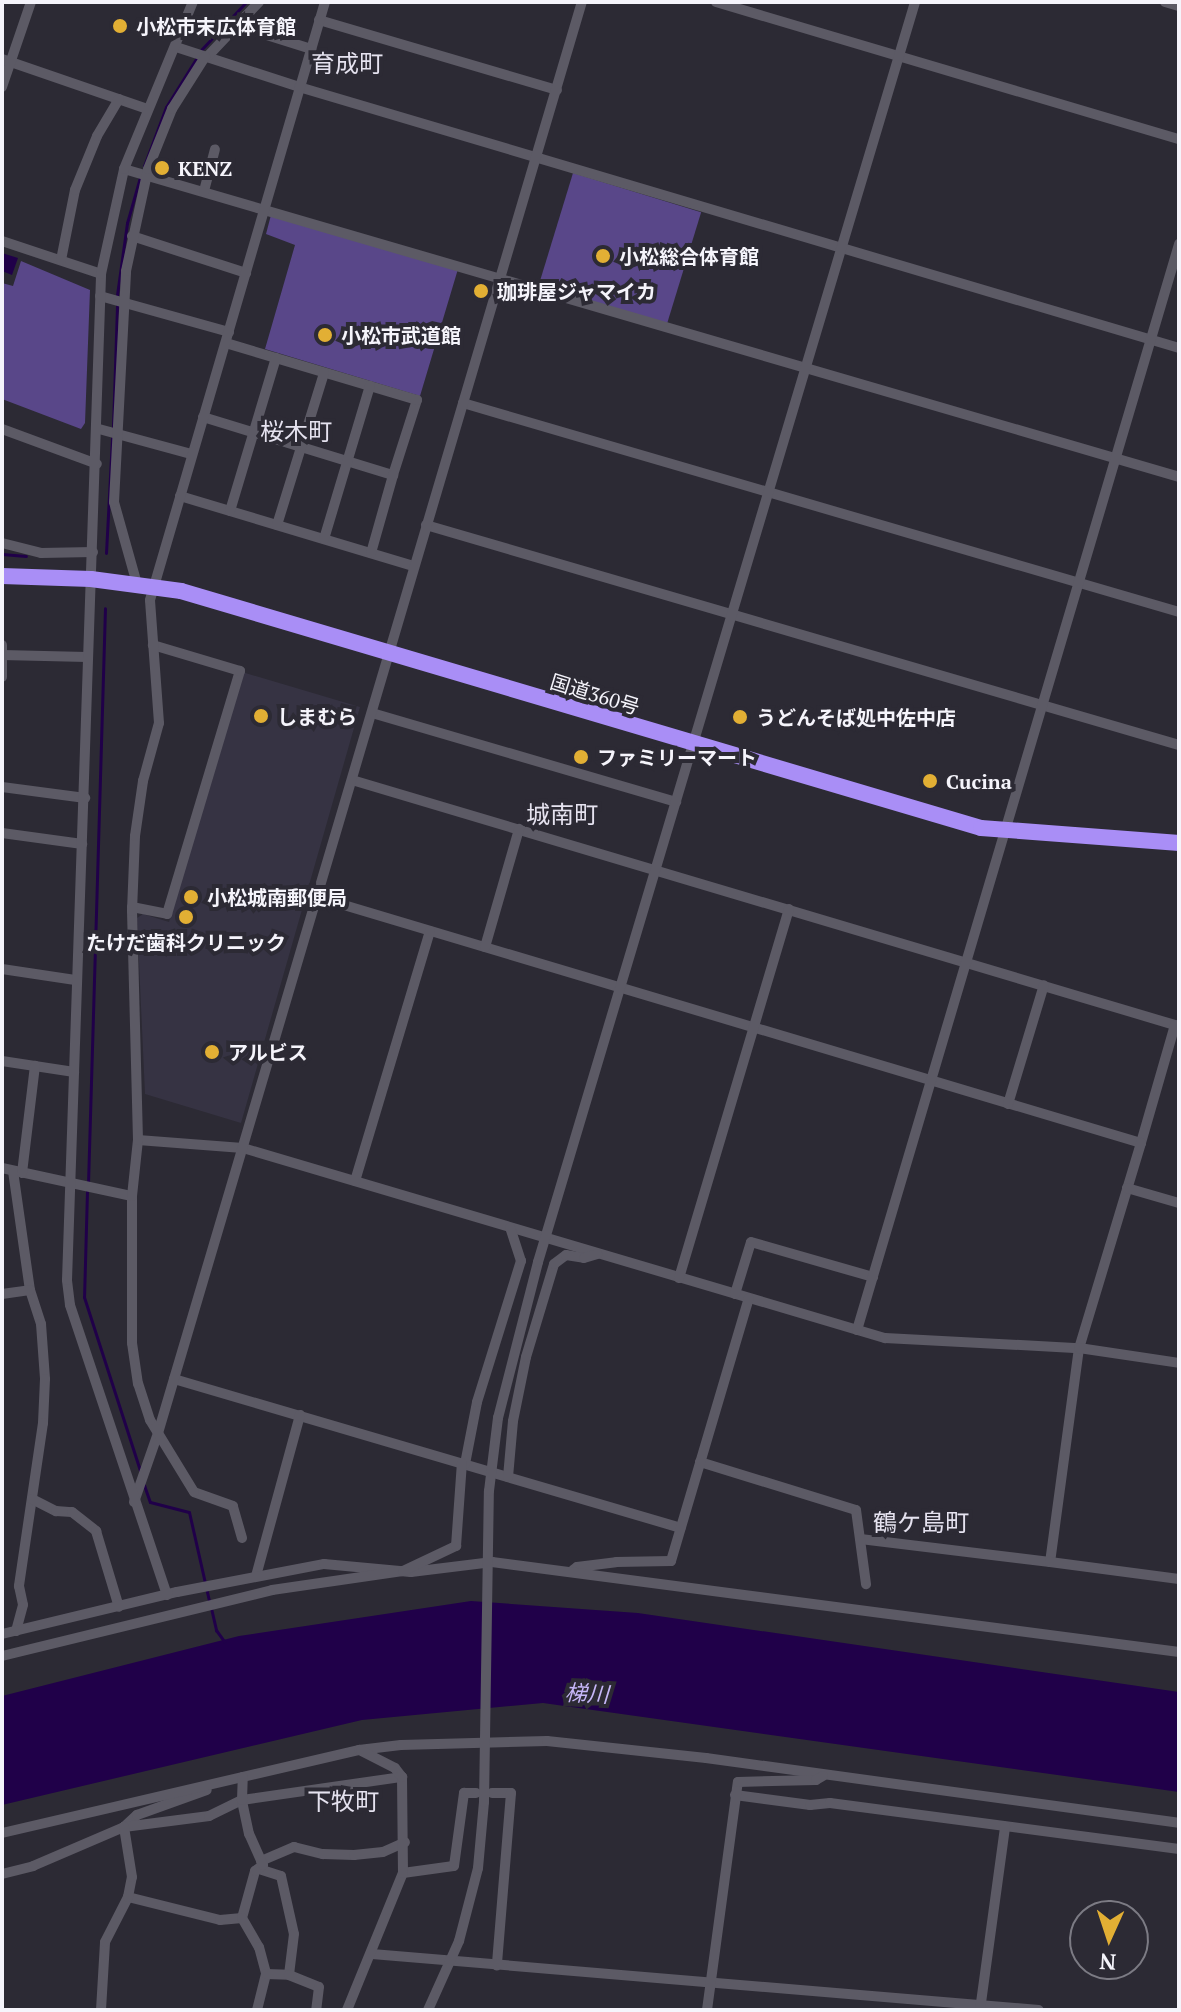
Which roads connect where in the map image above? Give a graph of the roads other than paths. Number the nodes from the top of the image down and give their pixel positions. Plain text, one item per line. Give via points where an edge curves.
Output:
1 (31, 2) edge
2 (193, 2) edge
3 (259, 2) edge
4 (325, 2) edge
5 (582, 2) edge
6 (716, 2) edge
7 (915, 2) edge
8 (1165, 2) edge
9 (1179, 6) edge
10 (319, 20) junction
11 (235, 25) junction
12 (176, 47) junction
13 (311, 49) junction
14 (898, 55) junction
15 (206, 57) junction
16 (6, 60) edge
17 (2, 87) edge
18 (299, 87) junction
19 (557, 90) junction
20 (119, 99) junction
21 (167, 99) junction
22 (147, 109) junction
23 (1179, 139) edge
24 (215, 149) dead end
25 (537, 157) junction
26 (124, 169) junction
27 (146, 175) junction
28 (204, 191) junction
29 (264, 208) junction
30 (132, 236) junction
31 (2, 241) edge
32 (1179, 244) edge
33 (841, 248) junction
34 (61, 260) junction
35 (246, 273) junction
36 (101, 274) junction
37 (500, 279) junction
38 (100, 296) junction
39 (124, 302) junction
40 (228, 337) junction
41 (1152, 340) junction
42 (1179, 348) edge
43 (276, 358) junction
44 (804, 369) junction
45 (324, 373) junction
46 (370, 386) junction
47 (463, 403) junction
48 (203, 417) junction
49 (2, 429) edge
50 (99, 429) junction
51 (254, 433) junction
52 (120, 435) junction
53 (301, 447) junction
54 (191, 454) junction
55 (1116, 458) junction
56 (348, 461) junction
57 (97, 464) junction
58 (393, 475) junction
59 (1179, 477) edge
60 (769, 489) junction
61 (180, 496) junction
62 (230, 511) junction
63 (277, 525) junction
64 (426, 525) junction
65 (324, 539) junction
66 (2, 543) edge
67 (93, 552) junction
68 (371, 553) junction
69 (414, 566) junction
70 (2, 576) edge
71 (91, 579) junction
72 (137, 584) junction
73 (1080, 584) junction
74 (154, 586) junction
75 (1179, 612) edge
76 (733, 615) junction
77 (153, 645) junction
78 (3, 652) edge
79 (389, 653) junction
80 (87, 657) junction
81 (2, 677) edge
82 (1044, 705) junction
83 (372, 713) junction
84 (693, 744) junction
85 (1179, 745) edge
86 (352, 780) junction
87 (2, 787) edge
88 (85, 798) junction
89 (676, 802) junction
90 (519, 829) junction
91 (1005, 831) junction
92 (2, 833) edge
93 (1179, 843) edge
94 (82, 844) junction
95 (656, 870) junction
96 (317, 897) junction
97 (132, 907) junction
98 (789, 909) junction
99 (430, 931) junction
100 (485, 947) junction
101 (966, 961) junction
102 (2, 969) edge
103 (75, 980) junction
104 (1044, 985) junction
105 (621, 987) junction
106 (1177, 1026) edge
107 (754, 1028) junction
108 (2, 1061) edge
109 (35, 1066) junction
110 (74, 1072) junction
111 (931, 1081) junction
112 (1008, 1104) junction
113 (138, 1140) junction
114 (1141, 1143) junction
115 (243, 1148) junction
116 (12, 1171) edge
117 (355, 1181) junction
118 (74, 1186) junction
119 (1127, 1188) junction
120 (132, 1196) junction
121 (1179, 1203) edge
122 (510, 1228) junction
123 (546, 1238) junction
124 (597, 1253) junction
125 (873, 1277) junction
126 (679, 1278) junction
127 (30, 1290) junction
128 (2, 1294) edge
129 (735, 1294) junction
130 (749, 1298) junction
131 (857, 1330) junction
132 (1079, 1348) junction
133 (1179, 1363) edge
134 (174, 1379) junction
135 (300, 1415) junction
136 (158, 1433) junction
137 (700, 1462) junction
138 (464, 1463) junction
139 (508, 1477) junction
140 (32, 1499) junction
141 (133, 1504) junction
142 (681, 1528) junction
143 (242, 1538) dead end
144 (860, 1539) junction
145 (487, 1562) junction
146 (1050, 1562) junction
147 (403, 1571) junction
148 (572, 1572) junction
149 (256, 1576) junction
150 (1179, 1579) edge
151 (866, 1584) dead end
152 (167, 1595) junction
153 (119, 1607) junction
154 (16, 1631) junction
155 (2, 1634) edge
156 (1176, 1650) edge
157 (2, 1656) edge
158 (484, 1739) junction
159 (359, 1750) junction
160 (825, 1775) junction
161 (243, 1777) junction
162 (402, 1777) junction
163 (215, 1784) junction
164 (476, 1793) dead end
165 (492, 1793) dead end
166 (735, 1795) junction
167 (242, 1800) junction
168 (1179, 1823) edge
169 (124, 1827) junction
170 (1005, 1827) junction
171 (2, 1833) edge
172 (405, 1842) junction
173 (1179, 1849) edge
174 (260, 1865) junction
175 (403, 1873) junction
176 (2, 1874) edge
177 (128, 1897) junction
178 (242, 1918) junction
179 (372, 1954) junction
180 (451, 1961) junction
181 (497, 1965) junction
182 (266, 1974) junction
183 (289, 1975) junction
184 (708, 1984) junction
185 (980, 2008) edge
186 (101, 2010) edge
187 (257, 2010) edge
188 (316, 2010) edge
189 (347, 2010) edge
190 (428, 2010) edge
191 (707, 2010) edge
192 (1039, 2010) edge

1 - 16 street
2 - 12 street
3 - 11 street
4 - 10 street
5 - 19 street
6 - 14 street
7 - 14 street
8 - 9 street
10 - 13 street
10 - 19 street
11 - 13 street
11 - 15 street
12 - 15 street
12 - 21 street
13 - 18 street
14 - 23 street
14 - 33 street
15 - 18 street
15 - 21 street
16 - 17 street
16 - 20 street
18 - 25 street
18 - 29 street
19 - 25 street
20 - 22 street
20 - 34 street via 75,190
21 - 22 street
21 - 27 street
22 - 26 street
24 - 28 street
25 - 33 street
25 - 37 street
26 - 27 street
26 - 36 street
27 - 28 street
27 - 30 street
28 - 29 street
29 - 35 street
29 - 37 street
30 - 35 street
30 - 39 street
31 - 34 street
32 - 41 street
33 - 41 street
33 - 44 street
34 - 36 street
35 - 40 street
36 - 38 street
37 - 44 street
37 - 47 street
38 - 39 street
38 - 50 street
39 - 40 street
39 - 52 street
40 - 43 street
40 - 48 street
41 - 42 street
41 - 55 street
43 - 45 street
43 - 51 street
44 - 55 street
44 - 60 street
45 - 46 street
45 - 53 street
46 - 56 street
46 - 58 street via 417,400
47 - 60 street
47 - 64 street
48 - 51 street
48 - 54 street
49 - 57 street
50 - 52 street
50 - 57 street
51 - 53 street
51 - 62 street
52 - 54 street
52 - 72 street via 114,502
53 - 56 street
53 - 63 street
54 - 61 street
55 - 59 street
55 - 73 street
56 - 58 street
56 - 65 street
57 - 67 street
58 - 68 street
60 - 73 street
60 - 76 street
61 - 62 street
61 - 74 street
62 - 63 street
63 - 65 street
64 - 69 street
64 - 76 street
65 - 68 street
66 - 67 street via 41,553
67 - 71 street
68 - 69 street
69 - 79 street
70 - 71 highway, 国道360号
71 - 72 highway, 国道360号
71 - 80 street
72 - 74 highway, 国道360号
73 - 75 street
73 - 82 street
74 - 77 street
74 - 79 highway, 国道360号
76 - 82 street
76 - 84 street
77 - 97 street via 159,723 143,781
77 - 97 street via 240,671 167,914
78 - 80 street
78 - 81 street
79 - 83 street
79 - 84 highway, 国道360号
80 - 88 street
82 - 85 street
82 - 91 street
83 - 86 street
83 - 89 street
84 - 89 street
84 - 91 highway, 国道360号
86 - 90 street
86 - 96 street
87 - 88 street
88 - 94 street
89 - 95 street
90 - 95 street
90 - 100 street
91 - 93 highway, 国道360号
91 - 101 street
92 - 94 street
94 - 103 street
95 - 98 street
95 - 105 street
96 - 99 street
96 - 115 street
97 - 113 street
98 - 101 street
98 - 107 street
99 - 100 street
99 - 117 street
100 - 105 street
101 - 104 street
101 - 111 street
102 - 103 street
103 - 110 street
104 - 106 street
104 - 112 street
105 - 107 street
105 - 123 street
106 - 114 street
107 - 111 street
107 - 126 street
108 - 109 street
109 - 110 street
109 - 116 street
110 - 118 street
111 - 112 street
111 - 125 street
112 - 114 street
113 - 115 street
113 - 120 street
114 - 119 street
115 - 117 street
115 - 134 street
116 - 118 street
116 - 127 street
117 - 122 street
118 - 120 street
118 - 141 street via 70,1305
119 - 121 street
119 - 132 street
120 - 136 street via 132,1343 138,1384
122 - 123 street
122 - 138 street via 521,1261 477,1402
123 - 124 street
123 - 145 street via 498,1418
124 - 126 street
124 - 139 street via 584,1258 566,1255 554,1264 526,1357
125 - 129 street via 751,1242
125 - 131 street
126 - 129 street
127 - 128 street
127 - 140 street via 41,1324 45,1379
129 - 130 street
130 - 131 street
130 - 137 street
131 - 132 street via 885,1338
132 - 133 street
132 - 146 street
134 - 135 street
134 - 136 street
135 - 138 street
135 - 149 street
136 - 141 street
136 - 143 street via 194,1492 233,1506
137 - 142 street
137 - 144 street via 856,1510
138 - 139 street
138 - 147 street via 456,1546
139 - 142 street
140 - 153 street via 72,1512 96,1531
140 - 154 street
141 - 152 street
142 - 148 street via 671,1561 616,1562
144 - 146 street
144 - 151 street
145 - 147 street
145 - 148 street
145 - 158 street
146 - 150 street
147 - 149 street via 324,1564
147 - 157 street via 272,1590
148 - 156 street
149 - 152 street
152 - 153 street
153 - 154 street
154 - 155 street
158 - 159 street
158 - 160 street via 547,1741
158 - 180 street via 478,1868
159 - 161 street
159 - 162 street
160 - 166 street via 816,1780 738,1782
160 - 168 street
161 - 163 street
161 - 167 street
162 - 167 street
162 - 172 street
163 - 169 street via 204,1793 137,1815
163 - 171 street
164 - 175 street via 464,1793 454,1866
165 - 181 street via 511,1793
166 - 170 street
166 - 184 street
167 - 169 street via 209,1816
167 - 174 street
169 - 176 street
169 - 177 street via 132,1877
170 - 173 street
170 - 185 street
172 - 174 street via 383,1852 354,1855 294,1847
172 - 175 street
174 - 178 street
174 - 183 street via 281,1876 294,1934
175 - 179 street
177 - 178 street via 220,1920
177 - 186 street via 105,1942
178 - 182 street via 259,1947
179 - 180 street
179 - 189 street
180 - 181 street
180 - 190 street
181 - 184 street
182 - 183 street
182 - 187 street
183 - 188 street via 319,1987
184 - 185 street
184 - 191 street
185 - 192 street

